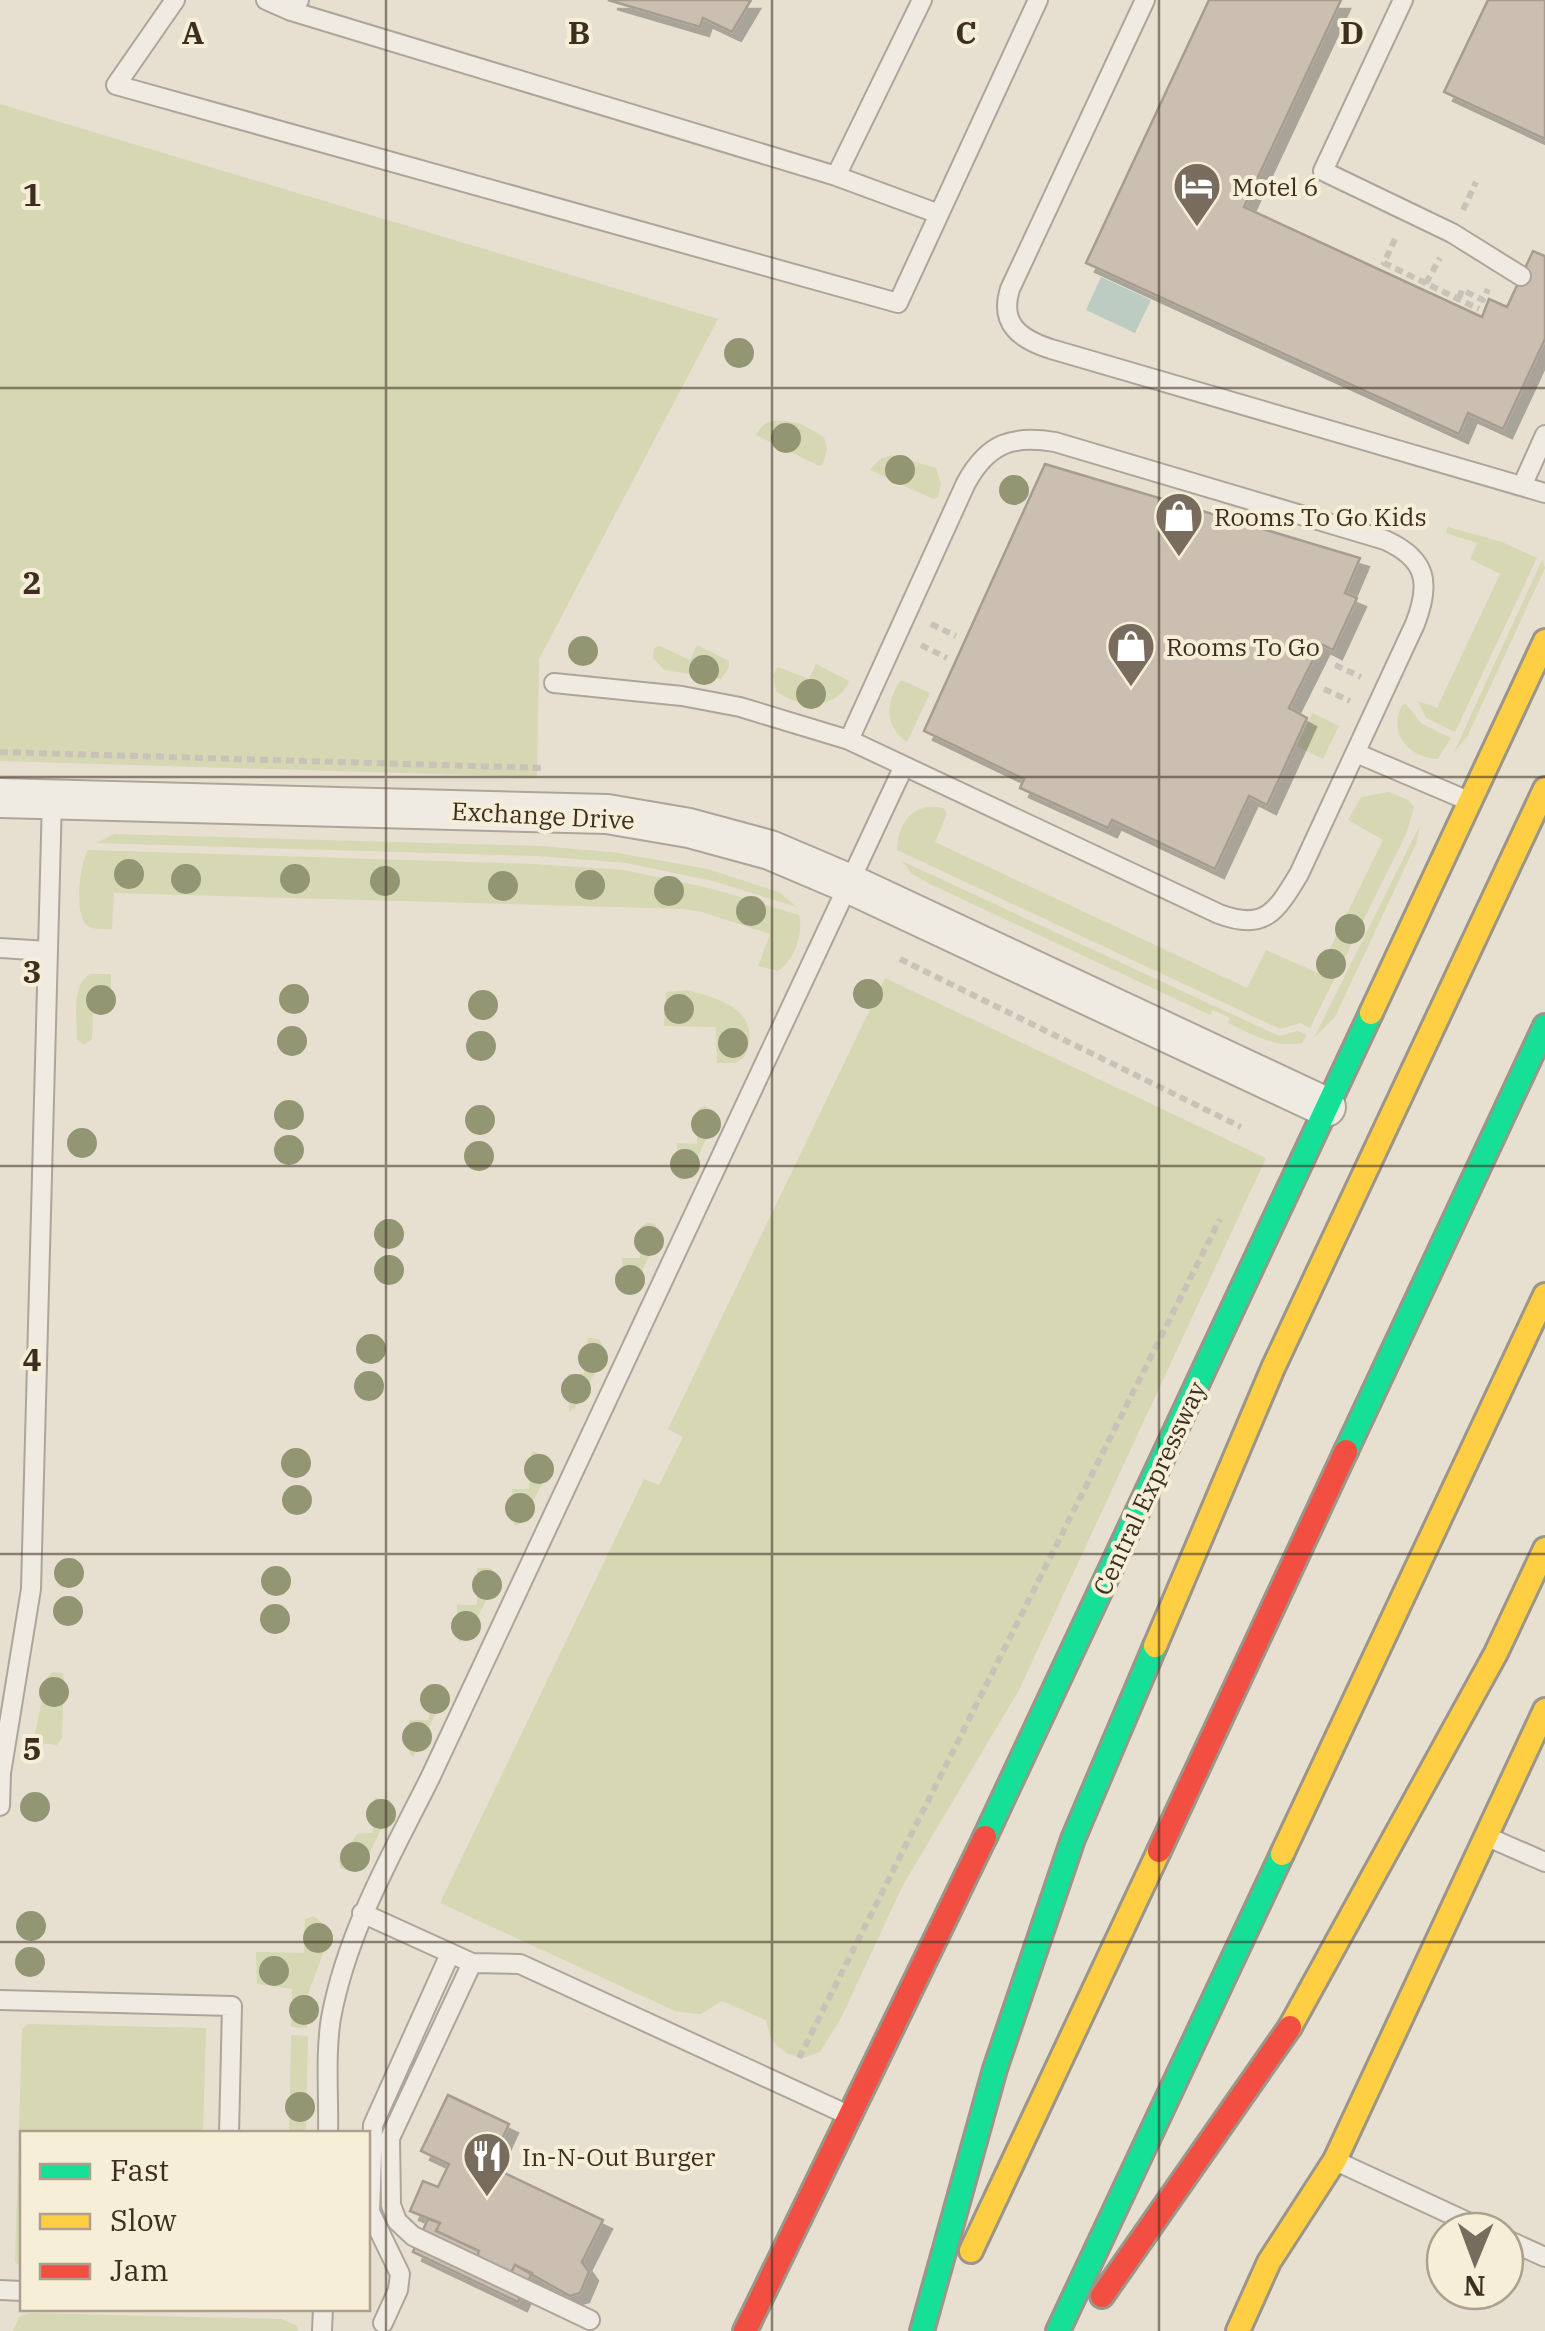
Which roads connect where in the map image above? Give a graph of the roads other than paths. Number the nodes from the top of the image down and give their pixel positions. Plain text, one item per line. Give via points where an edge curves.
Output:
1 (175, 0) edge
2 (266, 0) edge
3 (922, 0) edge
4 (1038, 0) edge
5 (1145, 0) edge
6 (1403, 0) edge
7 (295, 6) edge
8 (836, 176) junction
9 (939, 214) junction
10 (1521, 276) dead end
11 (1545, 435) edge
12 (1522, 486) junction
13 (1545, 493) edge
14 (1545, 642) edge
15 (554, 683) dead end
16 (849, 740) junction
17 (1356, 752) junction
18 (904, 768) junction
19 (1545, 789) edge
20 (0, 798) edge
21 (52, 800) junction
22 (1470, 802) junction
23 (850, 884) junction
24 (0, 948) edge
25 (48, 950) junction
26 (1545, 1026) edge
27 (1326, 1108) junction
28 (1545, 1295) edge
29 (1545, 1549) edge
30 (1545, 1710) edge
31 (0, 1806) edge
32 (1486, 1837) junction
33 (1545, 1862) edge
34 (362, 1912) junction
35 (450, 1954) junction
36 (472, 1964) junction
37 (0, 2000) edge
38 (878, 2061) junction
39 (882, 2107) dead end
40 (851, 2116) junction
41 (229, 2131) edge
42 (328, 2131) edge
43 (1335, 2160) junction
44 (1444, 2211) edge
45 (590, 2320) dead end
46 (383, 2322) dead end
47 (745, 2331) edge
48 (922, 2331) edge
49 (934, 2331) edge
50 (1058, 2331) edge
51 (1078, 2331) edge
52 (1234, 2331) edge

1 - 9 lane via 116,85 898,303
2 - 7 lane
3 - 8 lane
4 - 9 lane
5 - 12 lane via 1010,289 1006,316 1012,328 1052,349
6 - 10 lane via 1322,171 1452,233
7 - 8 lane
8 - 9 lane
11 - 12 lane
12 - 13 lane
14 - 22 main road, Central Expressway
15 - 16 lane via 682,696
16 - 17 lane via 974,469 992,450 1031,438 1406,550 1422,574 1424,595
16 - 18 lane
17 - 18 lane via 1284,898 1254,921 1218,914
17 - 22 lane
18 - 23 lane
19 - 48 main road via 1273,1368 1074,1840 994,2070
20 - 21 street, Exchange Drive
21 - 23 street, Exchange Drive via 607,814 770,850
21 - 25 lane
22 - 27 main road, Central Expressway
23 - 27 street, Exchange Drive
23 - 34 lane
24 - 25 lane
25 - 31 lane via 32,1588
26 - 49 main road
27 - 38 main road, Central Expressway
28 - 50 main road
29 - 51 main road via 1496,1652 1283,2040
30 - 32 main road
32 - 33 lane
32 - 43 main road
34 - 35 lane
34 - 42 lane via 330,2023
35 - 36 lane
35 - 46 lane via 373,2126 370,2212 400,2274
36 - 40 lane via 520,1964
36 - 45 lane via 393,2130 391,2205 413,2236
37 - 41 lane via 232,2006
38 - 39 main road
38 - 40 main road, Central Expressway
40 - 47 main road, Central Expressway
43 - 44 lane
43 - 52 main road

